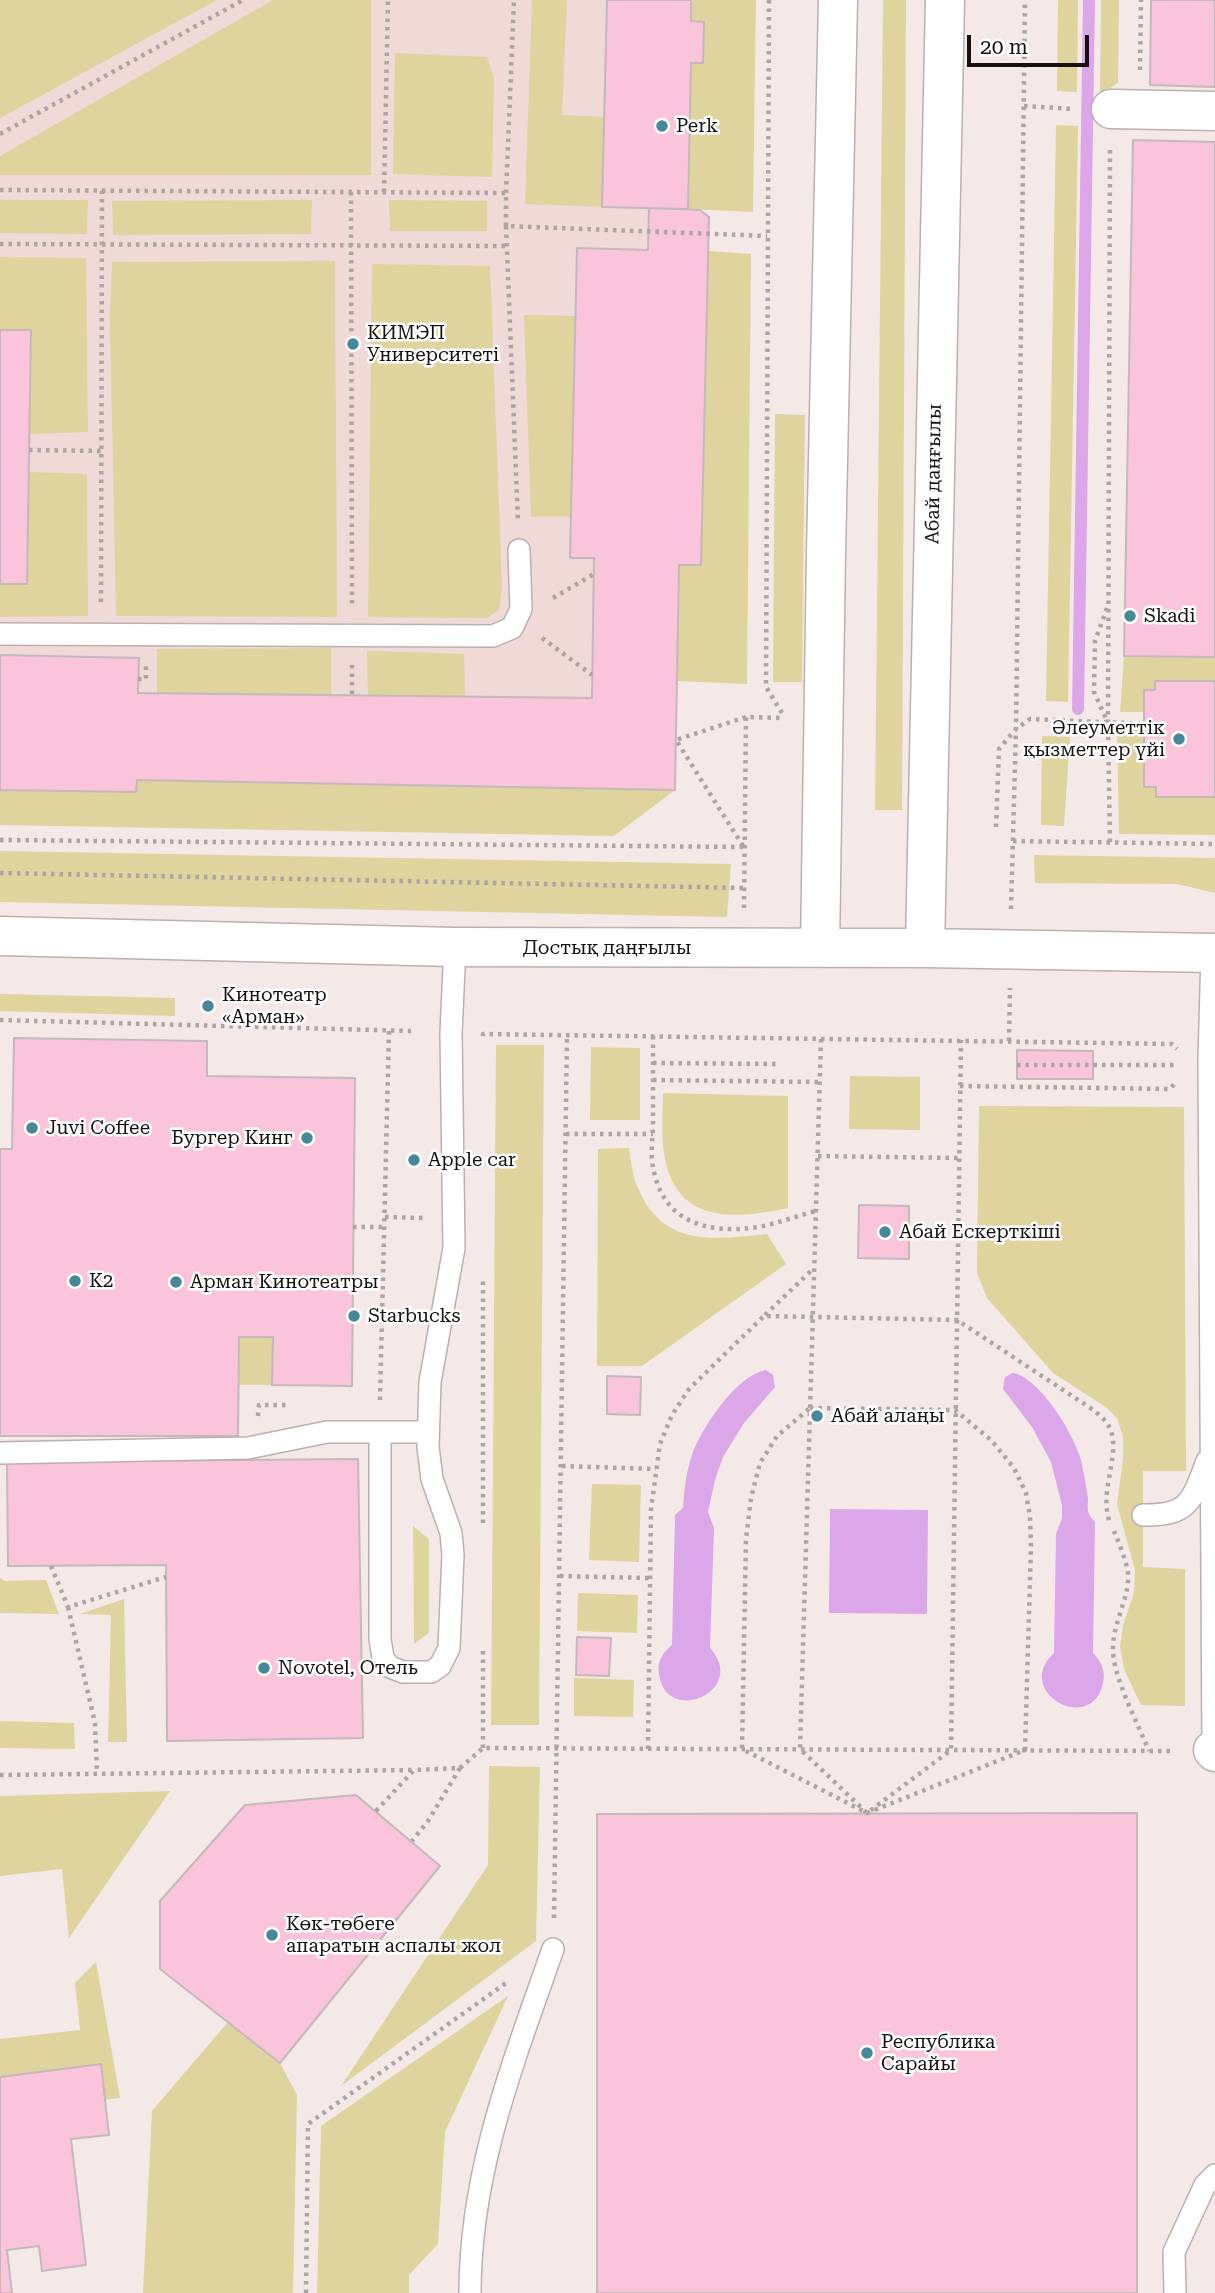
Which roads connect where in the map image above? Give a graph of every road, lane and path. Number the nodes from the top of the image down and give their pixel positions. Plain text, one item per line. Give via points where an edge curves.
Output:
1 (243, 0) edge
2 (388, 0) edge
3 (514, 0) edge
4 (769, 0) edge
5 (838, 0) edge
6 (945, 0) edge
7 (1025, 0) edge
8 (1141, 0) edge
9 (1024, 106) junction
10 (1072, 109) dead end
11 (1111, 109) junction
12 (1215, 111) edge
13 (0, 134) edge
14 (0, 190) edge
15 (102, 190) junction
16 (351, 192) junction
17 (384, 192) junction
18 (506, 193) junction
19 (506, 226) junction
20 (767, 236) junction
21 (0, 244) edge
22 (102, 244) junction
23 (351, 245) junction
24 (507, 246) junction
25 (29, 450) dead end
26 (102, 451) junction
27 (519, 550) joint
28 (594, 574) dead end
29 (1108, 604) junction
30 (517, 619) junction
31 (0, 634) edge
32 (101, 634) junction
33 (352, 635) junction
34 (592, 675) dead end
35 (352, 696) dead end
36 (746, 717) junction
37 (785, 718) junction
38 (1108, 722) junction
39 (1149, 724) dead end
40 (1016, 729) junction
41 (785, 730) dead end
42 (996, 827) dead end
43 (0, 840) edge
44 (1110, 842) junction
45 (1215, 844) edge
46 (744, 847) junction
47 (0, 873) edge
48 (744, 888) junction
49 (744, 919) dead end
50 (0, 936) edge
51 (455, 947) junction
52 (820, 948) junction
53 (925, 948) junction
54 (1213, 953) edge
55 (0, 1020) edge
56 (389, 1030) junction
57 (411, 1031) dead end
58 (567, 1035) junction
59 (653, 1036) junction
60 (821, 1039) junction
61 (961, 1040) junction
62 (484, 1047) dead end
63 (1185, 1058) dead end
64 (653, 1063) junction
65 (780, 1064) dead end
66 (1017, 1065) dead end
67 (1180, 1065) dead end
68 (1185, 1073) dead end
69 (653, 1080) junction
70 (820, 1083) junction
71 (960, 1086) junction
72 (566, 1134) junction
73 (653, 1134) junction
74 (818, 1156) junction
75 (960, 1158) junction
76 (816, 1211) junction
77 (385, 1217) junction
78 (425, 1217) dead end
79 (353, 1227) dead end
80 (385, 1227) junction
81 (815, 1268) junction
82 (483, 1274) dead end
83 (764, 1316) junction
84 (813, 1317) junction
85 (957, 1320) junction
86 (810, 1408) junction
87 (956, 1410) junction
88 (380, 1432) junction
89 (428, 1432) junction
90 (1212, 1450) junction
91 (0, 1453) edge
92 (562, 1466) junction
93 (656, 1469) junction
94 (1143, 1516) dead end
95 (483, 1525) dead end
96 (51, 1566) dead end
97 (560, 1576) junction
98 (166, 1577) dead end
99 (650, 1578) junction
100 (68, 1607) junction
101 (483, 1636) dead end
102 (483, 1748) junction
103 (558, 1748) junction
104 (648, 1748) junction
105 (742, 1749) junction
106 (800, 1749) junction
107 (951, 1750) junction
108 (1025, 1750) junction
109 (1214, 1754) edge
110 (460, 1768) junction
111 (414, 1770) junction
112 (97, 1773) junction
113 (0, 1775) edge
114 (376, 1811) dead end
115 (867, 1813) junction
116 (412, 1842) dead end
117 (553, 1949) junction
118 (1215, 2175) edge
119 (306, 2293) edge
120 (470, 2293) edge
121 (1175, 2293) edge

1 - 13 path
2 - 17 path
3 - 18 path
4 - 20 path
5 - 52 main road
6 - 53 main road, Абай даңғылы
7 - 9 path
8 - 11 path via 1140,88
9 - 10 path
9 - 40 path
11 - 12 main road
11 - 29 path
14 - 15 path
15 - 16 path
15 - 22 path
16 - 17 path
16 - 23 path
17 - 18 path
18 - 19 path
19 - 20 path
19 - 24 path
20 - 37 path via 766,687
21 - 22 path
22 - 23 path
22 - 26 path
23 - 24 path
23 - 33 path
24 - 27 path
25 - 26 path
26 - 32 path
27 - 30 lane via 521,609
28 - 30 path
29 - 38 path
29 - 38 path via 1095,640 1094,692
30 - 33 lane via 512,628 493,636
30 - 34 path
31 - 32 lane
32 - 33 lane
33 - 35 path
36 - 37 path
36 - 46 path
36 - 46 path via 676,740
37 - 41 path
38 - 39 path
38 - 40 path via 1030,719
38 - 44 path
40 - 42 path via 999,749
40 - 44 path via 1013,841
43 - 46 path
44 - 45 path
46 - 48 path
47 - 48 path
48 - 49 path
50 - 51 main road, Достық даңғылы
51 - 52 main road, Достық даңғылы
51 - 89 lane via 454,1248 430,1382
52 - 53 main road, Достық даңғылы
53 - 54 main road, Достық даңғылы
54 - 90 lane via 1209,1059
55 - 56 path
56 - 57 path
56 - 77 path
58 - 59 path
58 - 62 path via 484,1034
58 - 72 path
59 - 60 path
59 - 64 path
60 - 61 path
60 - 70 path
61 - 63 path via 1172,1044
61 - 71 path
64 - 65 path
64 - 69 path
66 - 67 path
68 - 71 path via 1170,1089
69 - 70 path
69 - 73 path
70 - 74 path
71 - 75 path
72 - 73 path
72 - 92 path
73 - 76 path via 652,1159 663,1198 691,1223 714,1228 760,1226
74 - 75 path
74 - 76 path
75 - 85 path
76 - 81 path
77 - 78 path
77 - 80 path
79 - 80 path
80 - 88 path
81 - 83 path
81 - 84 path
82 - 95 path
83 - 84 path
83 - 93 path via 689,1389 660,1444
84 - 85 path
84 - 86 path
85 - 87 path
85 - 108 path via 1095,1411 1108,1424 1113,1440 1106,1511 1128,1573 1113,1649 1116,1669 1149,1751
86 - 87 path
86 - 105 path via 777,1436 760,1463 751,1498 746,1539
86 - 106 path
87 - 107 path
87 - 108 path via 991,1440 1014,1468 1026,1493 1031,1546
88 - 89 lane
88 - 89 lane via 383,1658 390,1667 417,1673 440,1666 451,1631 451,1532 432,1479
88 - 91 lane via 327,1432 248,1448
90 - 94 lane via 1186,1506 1174,1514
90 - 109 lane
92 - 93 path
92 - 97 path
93 - 99 path
96 - 100 path
97 - 99 path
97 - 103 path
98 - 100 path
99 - 104 path
100 - 112 path via 96,1723
101 - 102 path
102 - 103 path
102 - 110 path
103 - 104 path
103 - 117 path
104 - 105 path
105 - 106 path
105 - 115 path
106 - 107 path
106 - 115 path
107 - 108 path
107 - 115 path
108 - 115 path
110 - 111 path
110 - 116 path
111 - 112 path
111 - 114 path
112 - 113 path
117 - 119 path via 308,2124
117 - 120 lane via 492,2130 477,2197
118 - 121 lane via 1205,2185 1174,2252

